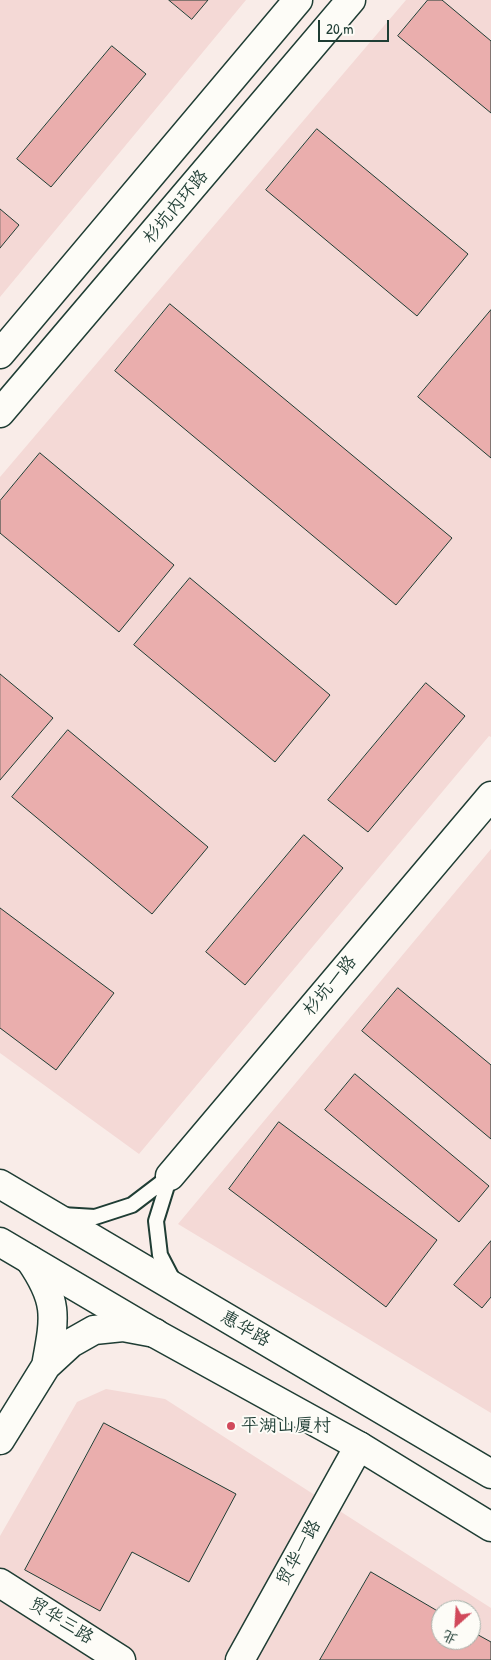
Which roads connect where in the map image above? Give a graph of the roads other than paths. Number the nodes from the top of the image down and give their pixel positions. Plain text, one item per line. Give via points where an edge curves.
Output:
1 (298, 0) edge
2 (351, 0) edge
3 (0, 354) edge
4 (0, 413) edge
5 (491, 796) edge
6 (170, 1176) junction
7 (0, 1184) edge
8 (50, 1214) junction
9 (0, 1242) edge
10 (30, 1260) junction
11 (178, 1289) junction
12 (156, 1334) junction
13 (46, 1366) junction
14 (0, 1440) edge
15 (359, 1446) junction
16 (491, 1474) edge
17 (491, 1526) edge
18 (0, 1583) edge
19 (121, 1660) edge
20 (240, 1660) edge

1 - 3 street
2 - 4 street, 杉坑内环路
5 - 6 street, 杉坑一路
6 - 8 lane via 132,1205 95,1217
6 - 11 lane via 156,1221 160,1255
7 - 8 street, 惠华路
8 - 11 street, 惠华路
9 - 10 street
10 - 12 street
10 - 13 street via 44,1281 53,1305 53,1331
11 - 16 street, 惠华路
12 - 13 street via 123,1326 94,1330 71,1343
12 - 15 street
13 - 14 street
15 - 17 street
15 - 20 street, 贸华一路
18 - 19 street, 贸华三路

